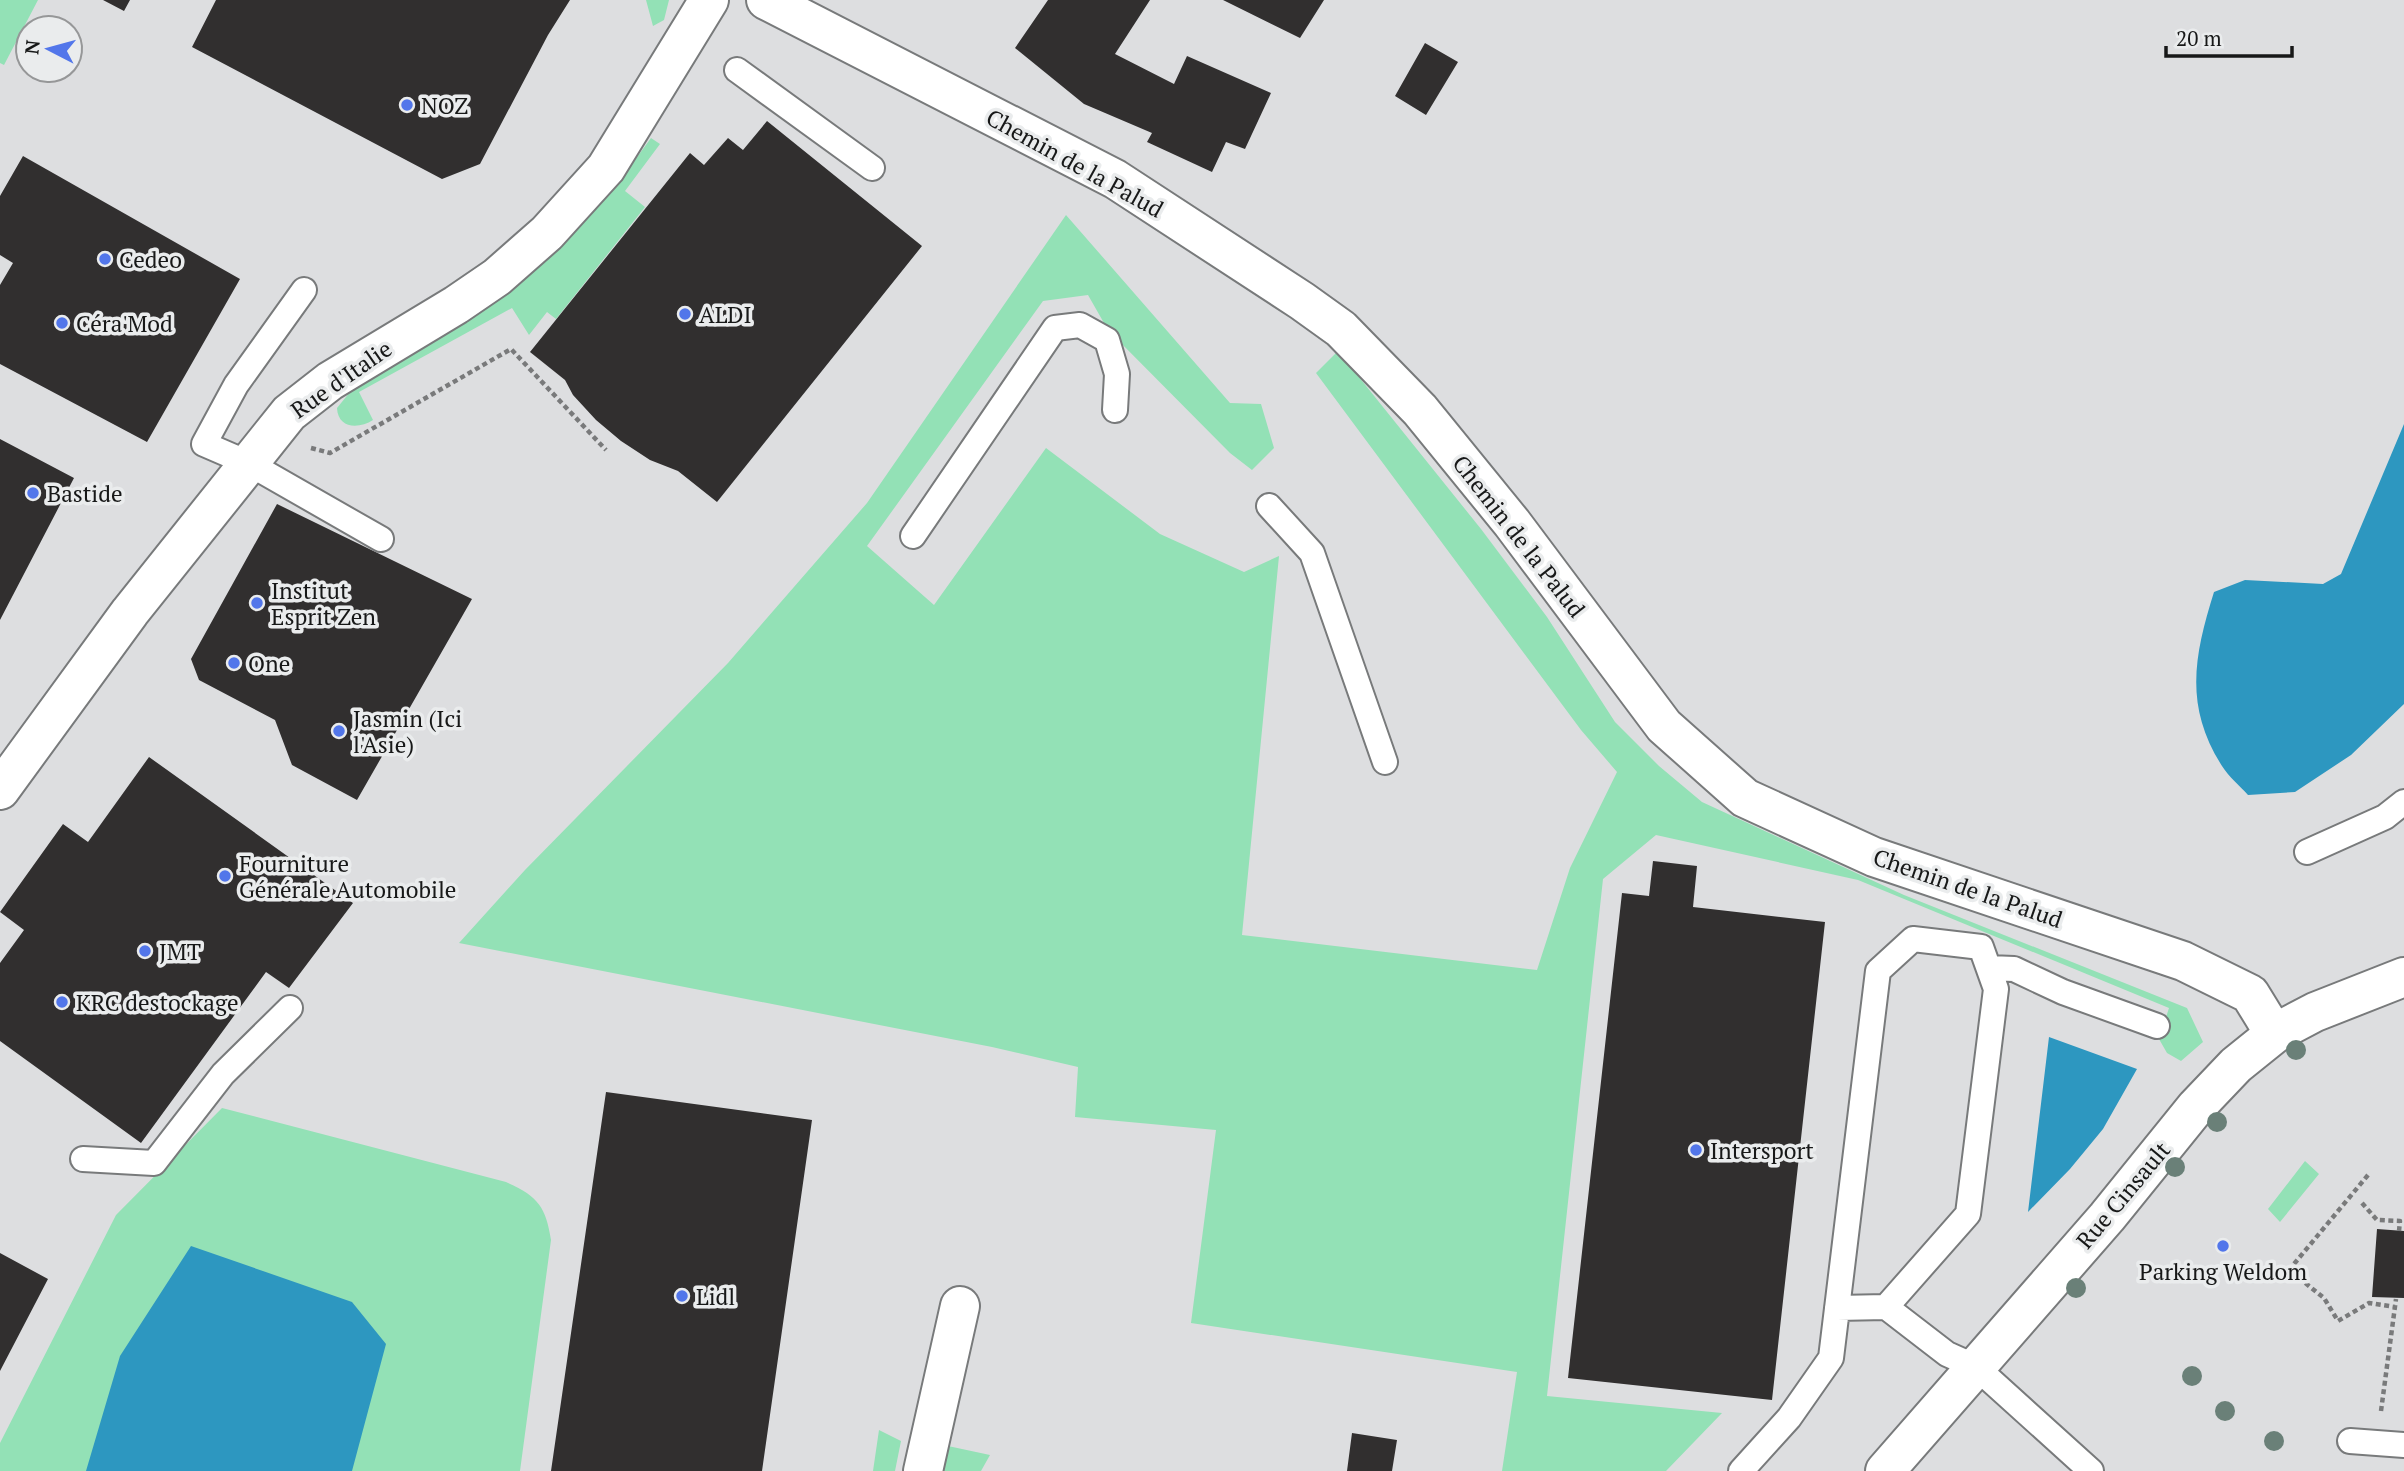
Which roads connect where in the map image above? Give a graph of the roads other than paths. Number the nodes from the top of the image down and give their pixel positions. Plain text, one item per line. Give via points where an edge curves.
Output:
1 (709, 0) edge
2 (766, 0) edge
3 (737, 71) dead end
4 (873, 168) dead end
5 (304, 290) dead end
6 (1115, 410) dead end
7 (260, 449) junction
8 (1269, 506) dead end
9 (913, 537) dead end
10 (381, 539) dead end
11 (1385, 762) dead end
12 (0, 790) edge
13 (2404, 802) edge
14 (2307, 852) dead end
15 (1989, 968) junction
16 (2404, 976) edge
17 (290, 1008) dead end
18 (2157, 1026) dead end
19 (2277, 1032) junction
20 (83, 1159) dead end
21 (960, 1306) dead end
22 (1886, 1307) junction
23 (1837, 1308) junction
24 (1976, 1367) junction
25 (2350, 1441) dead end
26 (2404, 1445) edge
27 (923, 1471) edge
28 (1741, 1471) edge
29 (1885, 1471) edge
30 (2091, 1471) edge

1 - 7 street, Rue d'Italie via 606,168 547,233 456,305 330,381 289,413
2 - 19 street, Chemin de la Palud via 1115,179 1341,329 1420,410 1513,523 1664,726 1745,798 1874,857 2183,961 2250,994
3 - 4 lane
5 - 7 lane via 236,385 204,444
6 - 9 lane via 1117,374 1107,340 1080,325 1055,328
7 - 10 lane
7 - 12 street, Rue d'Italie via 130,612
8 - 11 lane via 1312,553
13 - 14 lane via 2385,817
15 - 18 lane via 2014,969
15 - 22 lane via 1996,989 1968,1214
15 - 23 lane via 1981,947 1913,939 1878,971
16 - 19 street, Rue Cinsault
17 - 20 lane via 223,1074 154,1163
19 - 24 street, Rue Cinsault via 2236,1065 2196,1107
21 - 27 street
22 - 23 lane
22 - 24 lane via 1947,1354
23 - 28 lane via 1831,1358 1788,1419
24 - 29 street, Rue Cinsault
24 - 30 lane
25 - 26 lane

